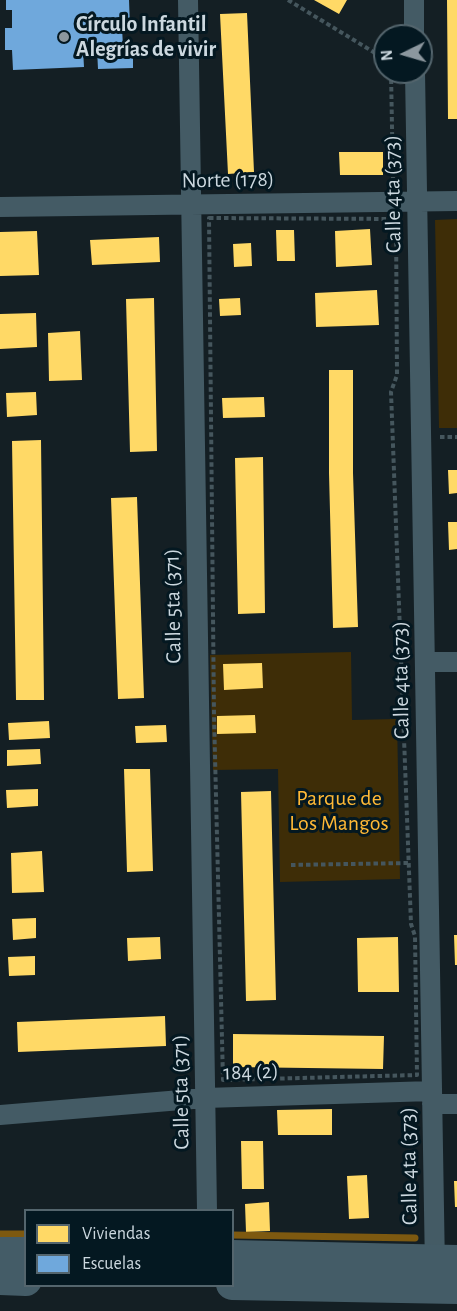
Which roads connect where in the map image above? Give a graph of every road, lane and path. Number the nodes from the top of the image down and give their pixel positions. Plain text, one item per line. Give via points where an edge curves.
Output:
1 (188, 0) edge
2 (288, 0) edge
3 (414, 0) edge
4 (414, 24) edge
5 (373, 52) edge
6 (391, 84) edge
7 (415, 84) edge
8 (393, 189) dead end
9 (417, 201) junction
10 (457, 201) edge
11 (191, 204) junction
12 (0, 207) edge
13 (425, 662) junction
14 (457, 662) edge
15 (408, 863) junction
16 (428, 863) junction
17 (291, 865) dead end
18 (432, 1097) junction
19 (205, 1098) junction
20 (457, 1104) edge
21 (0, 1115) edge
22 (207, 1209) edge
23 (0, 1253) edge
24 (24, 1253) edge
25 (234, 1256) edge
26 (446, 1274) edge
27 (0, 1279) edge
28 (24, 1280) edge
29 (234, 1284) edge

1 - 11 street, Calle 5ta (371)
2 - 5 path
3 - 4 street
6 - 8 path
7 - 9 street, Calle 4ta (373)
9 - 10 street, Norte (178)
9 - 11 street, Norte (178)
9 - 13 street, Calle 4ta (373)
11 - 12 street, Norte (178)
11 - 19 street, Calle 5ta (371)
13 - 14 street
13 - 16 street, Calle 4ta (373)
15 - 15 path via 391,392 397,375 396,219 209,218 214,715 223,1080 417,1075 415,936
15 - 16 path
15 - 17 path
16 - 18 street, Calle 4ta (373)
18 - 19 street, 184 (2)
18 - 20 street, 184 (2)
18 - 26 street, Calle 4ta (373)
19 - 21 street, 184 (2)
19 - 22 street, Calle 5ta (371)
23 - 24 main road
25 - 26 main road
26 - 29 main road
27 - 28 main road

